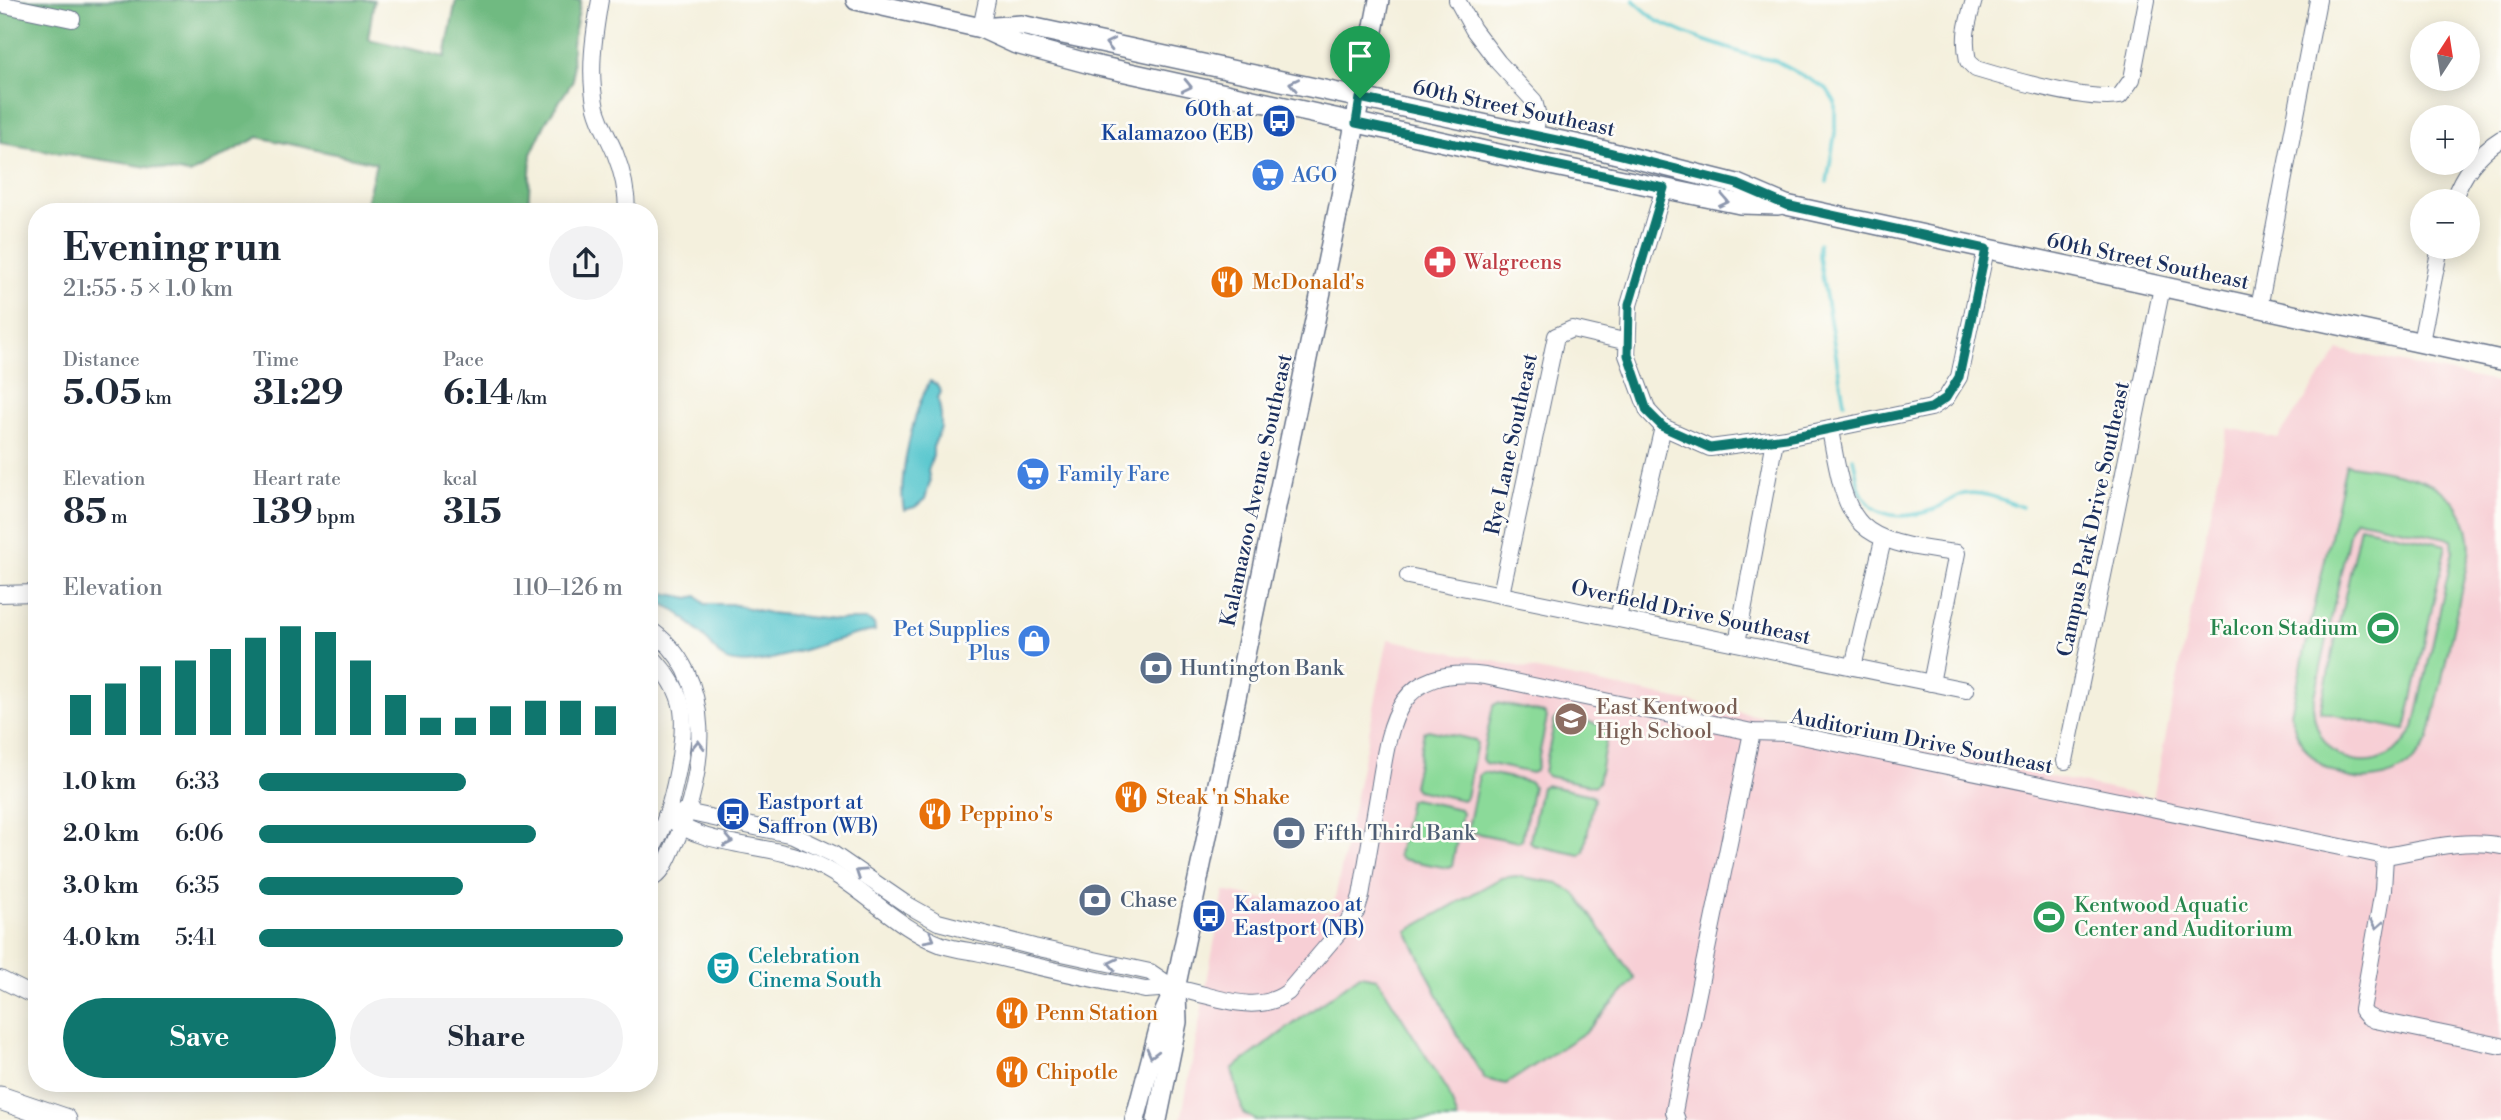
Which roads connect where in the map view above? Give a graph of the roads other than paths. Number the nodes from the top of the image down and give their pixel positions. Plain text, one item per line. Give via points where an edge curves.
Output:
1 (600, 0) edge
2 (856, 0) edge
3 (987, 0) edge
4 (1379, 0) edge
5 (1457, 0) edge
6 (1974, 0) edge
7 (2147, 0) edge
8 (2318, 0) edge
9 (0, 4) edge
10 (72, 19) dead end
11 (981, 28) junction
12 (1177, 59) junction
13 (1151, 78) junction
14 (1360, 98) junction
15 (1356, 123) junction
16 (1534, 136) junction
17 (2501, 139) edge
18 (1572, 144) junction
19 (1526, 160) junction
20 (1664, 188) junction
21 (2458, 189) edge
22 (627, 203) edge
23 (1786, 205) junction
24 (1986, 249) junction
25 (2438, 259) edge
26 (2162, 287) junction
27 (2259, 308) junction
28 (1628, 342) junction
29 (2421, 342) junction
30 (2501, 360) edge
31 (1663, 427) junction
32 (1830, 429) junction
33 (1775, 440) junction
34 (1883, 540) junction
35 (1408, 576) dead end
36 (0, 593) edge
37 (28, 593) edge
38 (1501, 594) junction
39 (1618, 618) junction
40 (658, 635) edge
41 (1737, 643) junction
42 (658, 662) edge
43 (1853, 667) junction
44 (1931, 683) junction
45 (1966, 690) dead end
46 (1752, 732) junction
47 (2064, 761) dead end
48 (686, 812) junction
49 (666, 816) junction
50 (681, 828) junction
51 (658, 839) edge
52 (2501, 846) edge
53 (2385, 856) junction
54 (658, 874) edge
55 (0, 979) edge
56 (1175, 989) junction
57 (28, 993) edge
58 (2501, 1046) edge
59 (0, 1098) edge
60 (0, 1107) edge
61 (36, 1120) edge
62 (65, 1120) edge
63 (1135, 1120) edge
64 (1157, 1120) edge
65 (1677, 1120) edge

1 - 22 street via 593,88
2 - 11 main road, 60th Street Southeast
3 - 11 street
4 - 14 main road, Kalamazoo Avenue Southeast
5 - 16 street via 1473,29 1534,102 1538,116
6 - 7 street via 1965,28 1968,61 1976,69 2107,99 2120,96 2132,79
8 - 27 street
9 - 10 street
12 -> 11 main road, 60th Street Southeast via 1021,25
11 - 13 main road, 60th Street Southeast via 1016,44
12 - 13 main road via 1162,64
14 -> 12 main road, 60th Street Southeast
13 -> 15 main road, 60th Street Southeast
14 - 15 main road, Kalamazoo Avenue Southeast
14 - 16 main road, 60th Street Southeast
15 - 19 main road, 60th Street Southeast
15 - 56 main road, Kalamazoo Avenue Southeast
16 - 18 main road, 60th Street Southeast
17 - 21 street via 2472,165
18 - 19 main road via 1564,155
18 - 23 main road, 60th Street Southeast via 1737,184
19 - 20 main road, 60th Street Southeast
20 -> 23 main road, 60th Street Southeast via 1740,204
20 - 28 street via 1629,305
23 - 24 main road, 60th Street Southeast
24 - 26 main road, 60th Street Southeast
24 - 32 street via 1959,377 1946,398 1931,408
25 - 29 street
26 - 27 main road, 60th Street Southeast
26 - 47 street, Campus Park Drive Southeast
27 - 29 main road, 60th Street Southeast
28 - 31 street via 1647,411
28 - 38 street, Rye Lane Southeast via 1572,329 1556,336
29 - 30 main road, 60th Street Southeast
31 - 33 street via 1710,448
31 - 39 street
32 - 33 street
32 - 34 street via 1847,507 1862,527
33 - 41 street
34 - 43 street
34 - 44 street via 1957,553
35 - 38 street, Overfield Drive Southeast
36 - 37 street
38 - 39 street, Overfield Drive Southeast
39 - 41 street, Overfield Drive Southeast
48 -> 40 street via 698,753 694,692 679,658
41 - 43 street, Overfield Drive Southeast
42 - 49 street via 682,709 681,747
43 - 44 street, Overfield Drive Southeast
44 - 45 street, Overfield Drive Southeast
46 - 53 street, Auditorium Drive Southeast via 1787,733
46 - 56 street, Auditorium Drive Southeast via 1485,676 1461,673 1431,680 1400,705 1389,728 1361,896 1350,920 1274,1002 1247,1004
46 - 65 street via 1679,1085
48 - 49 street
48 - 50 street
56 -> 48 street via 1150,972 953,928 906,904 812,842
49 - 50 street
49 - 51 street
50 - 54 street
50 -> 56 street via 787,852 811,862 942,944 1145,990
52 - 53 street, Auditorium Drive Southeast via 2455,844
53 -> 58 street via 2362,1010 2375,1020
55 - 57 street
56 -> 63 main road, Kalamazoo Avenue Southeast via 1162,1018
56 - 64 main road, Kalamazoo Avenue Southeast via 1177,1022
59 - 62 highway
60 - 61 highway

